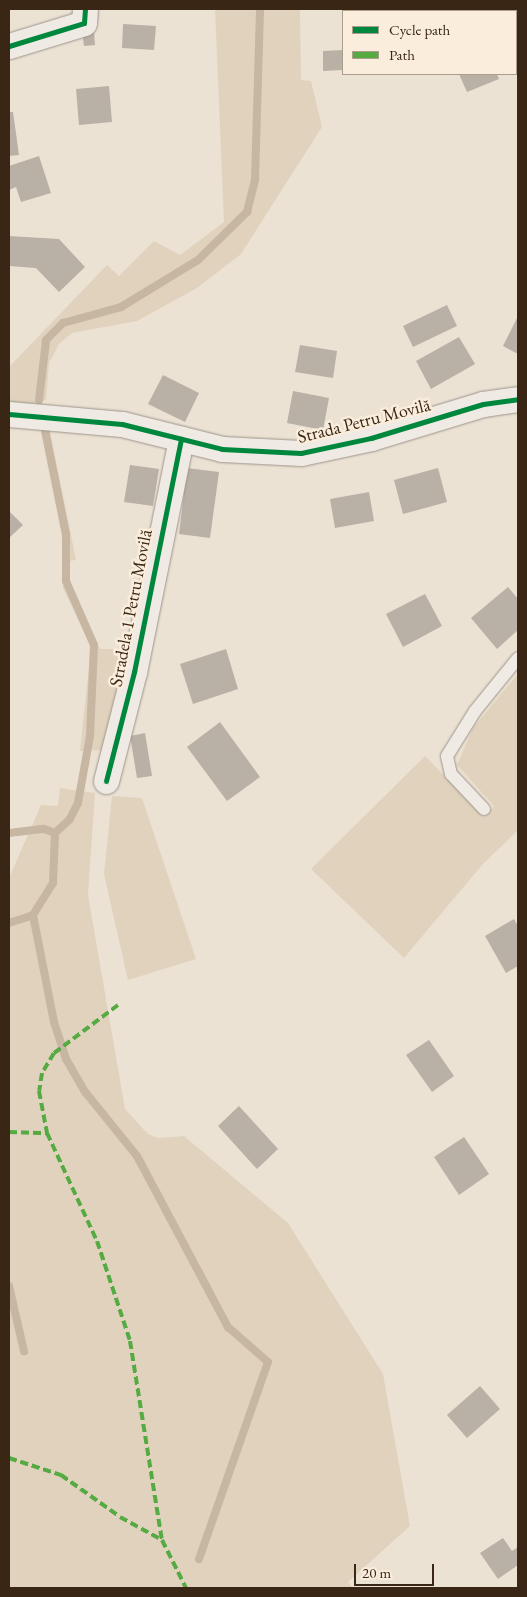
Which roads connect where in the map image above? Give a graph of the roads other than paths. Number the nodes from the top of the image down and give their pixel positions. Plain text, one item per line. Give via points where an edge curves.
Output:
1 (86, 9) edge
2 (9, 46) edge
3 (518, 399) edge
4 (9, 414) edge
5 (181, 439) junction
6 (518, 658) edge
7 (106, 781) dead end
8 (484, 809) dead end

1 - 2 street via 84,23
3 - 5 street, Strada Petru Movilă via 483,404 371,438 301,453 254,452
4 - 5 street, Strada Petru Movilă via 122,424
5 - 7 street, Stradela 1 Petru Movilă via 134,672
6 - 8 lane via 476,711 447,756 451,774

